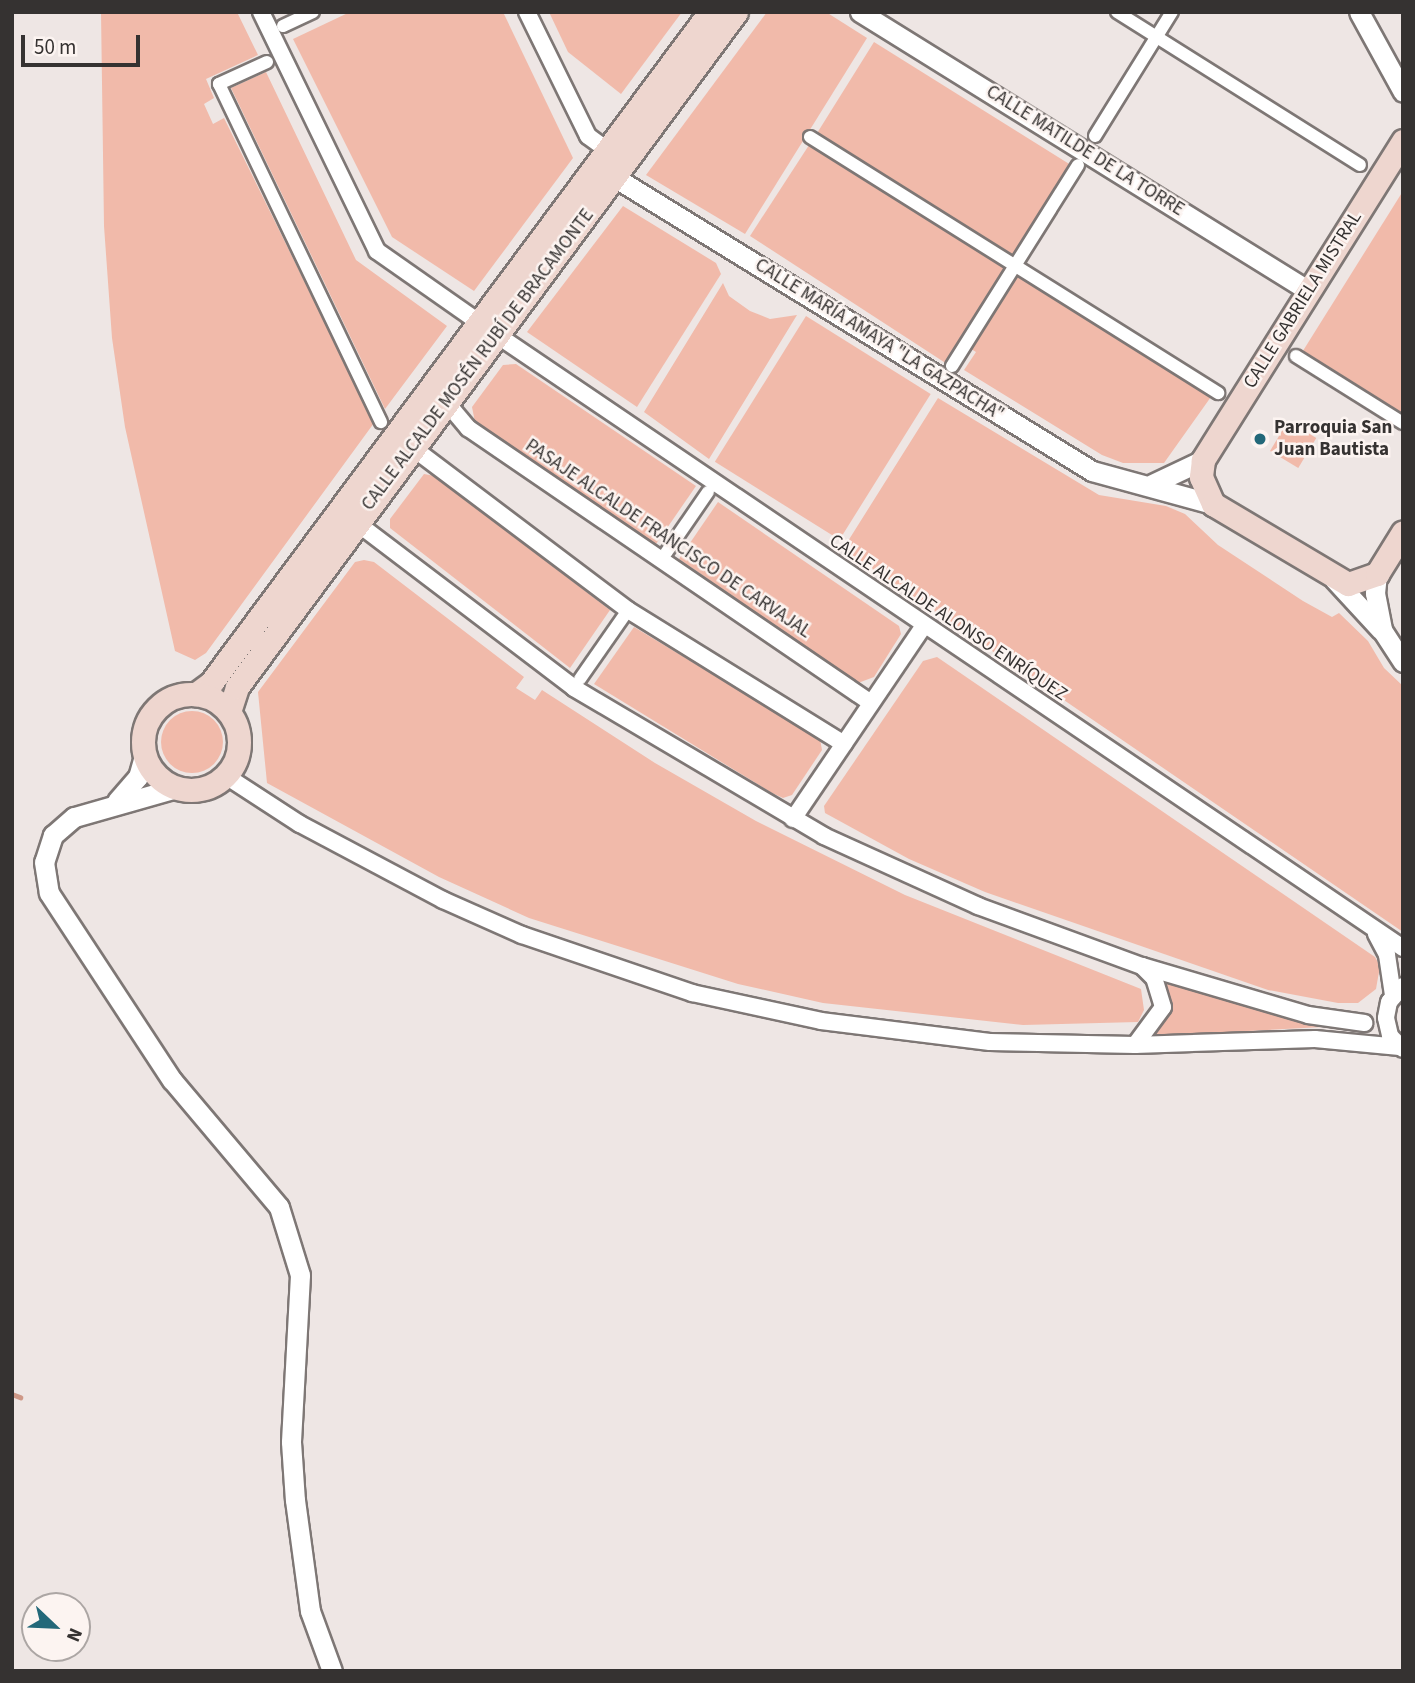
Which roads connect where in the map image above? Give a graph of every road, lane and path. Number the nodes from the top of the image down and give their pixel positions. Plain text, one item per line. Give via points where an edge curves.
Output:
1 (261, 12) edge
2 (313, 12) edge
3 (527, 12) edge
4 (710, 12) edge
5 (736, 12) edge
6 (860, 12) edge
7 (1117, 12) edge
8 (1172, 12) edge
9 (1359, 12) edge
10 (282, 26) dead end
11 (1157, 37) junction
12 (267, 62) dead end
13 (1403, 90) edge
14 (1095, 136) dead end
15 (810, 137) dead end
16 (1403, 141) edge
17 (607, 150) junction
18 (1360, 164) dead end
19 (1078, 165) dead end
20 (614, 177) junction
21 (1015, 266) junction
22 (1309, 291) junction
23 (489, 329) junction
24 (1296, 356) dead end
25 (952, 366) dead end
26 (1218, 393) dead end
27 (447, 403) junction
28 (381, 422) dead end
29 (1403, 423) edge
30 (413, 448) junction
31 (1203, 460) junction
32 (1152, 484) junction
33 (708, 492) dead end
34 (1213, 504) junction
35 (357, 523) junction
36 (1403, 532) edge
37 (666, 553) dead end
38 (1377, 574) junction
39 (1334, 579) junction
40 (624, 616) dead end
41 (923, 627) junction
42 (1382, 631) junction
43 (1403, 662) edge
44 (580, 679) dead end
45 (196, 694) junction
46 (872, 703) junction
47 (229, 712) junction
48 (844, 744) junction
49 (145, 753) junction
50 (226, 776) junction
51 (176, 788) junction
52 (117, 801) junction
53 (793, 818) junction
54 (1376, 934) junction
55 (1403, 948) edge
56 (1142, 967) junction
57 (1398, 991) edge
58 (1386, 1018) junction
59 (1364, 1023) junction
60 (1315, 1039) junction
61 (1135, 1045) junction
62 (1401, 1048) edge
63 (332, 1671) edge

1 - 23 street, CALLE ALCALDE ALONSO ENRÍQUEZ via 377,251
2 - 10 street
3 - 17 street via 588,136
4 - 17 main road, CALLE ALCALDE MOSÉN RUBÍ DE BRACAMONTE
5 - 20 main road, CALLE ALCALDE MOSÉN RUBÍ DE BRACAMONTE
6 - 22 street, CALLE MATILDE DE LA TORRE
7 - 11 street
8 - 11 street
9 - 13 street
11 - 14 street
11 - 18 street
12 - 28 street via 219,84
15 - 21 street
16 - 22 main road, CALLE GABRIELA MISTRAL
17 - 23 main road, CALLE ALCALDE MOSÉN RUBÍ DE BRACAMONTE
19 - 21 street
20 - 23 main road, CALLE ALCALDE MOSÉN RUBÍ DE BRACAMONTE
20 - 32 street, CALLE MARÍA AMAYA "LA GAZPACHA" via 1092,471 1118,481
21 - 25 street
21 - 26 street
22 - 31 main road, CALLE GABRIELA MISTRAL
23 - 27 main road, CALLE ALCALDE MOSÉN RUBÍ DE BRACAMONTE
23 - 41 street, CALLE ALCALDE ALONSO ENRÍQUEZ
23 - 45 main road, CALLE ALCALDE MOSÉN RUBÍ DE BRACAMONTE via 211,683
24 - 29 street
27 - 30 main road, CALLE ALCALDE MOSÉN RUBÍ DE BRACAMONTE
27 - 46 street, PASAJE ALCALDE FRANCISCO DE CARVAJAL via 468,428
30 - 35 main road, CALLE ALCALDE MOSÉN RUBÍ DE BRACAMONTE
30 - 48 street via 628,610
31 - 32 street
31 - 34 main road via 1201,477
32 - 34 street, CALLE MARÍA AMAYA "LA GAZPACHA"
33 - 37 street
34 - 39 main road
35 - 47 main road, CALLE ALCALDE MOSÉN RUBÍ DE BRACAMONTE via 237,687
35 - 53 street via 574,688
36 - 38 main road
38 - 39 main road via 1348,584
38 - 42 street via 1374,593
39 - 42 street
40 - 44 street
41 - 46 street
41 - 54 street, CALLE ALCALDE ALONSO ENRÍQUEZ
42 - 43 street
45 - 47 main road via 211,698
45 - 49 main road via 170,699 157,709 148,722
46 - 48 street
47 - 50 main road via 239,746
48 - 53 street
49 - 51 main road via 158,777
49 - 52 street via 138,777
50 - 51 main road via 204,789
50 - 61 street via 300,824 443,900 533,939 692,993 821,1021 911,1034
51 - 52 street
52 - 63 street via 87,810 53,835 44,862 49,893 172,1080 279,1207 293,1243 300,1275 291,1442 295,1500 310,1611
53 - 56 street via 978,906
54 - 55 street, CALLE ALCALDE ALONSO ENRÍQUEZ
54 - 57 street
56 - 59 street via 1308,1015
56 - 61 street via 1154,978 1163,1007
57 - 58 street
58 - 59 street
58 - 62 street via 1390,1036
59 - 60 street
60 - 61 street
60 - 62 street

